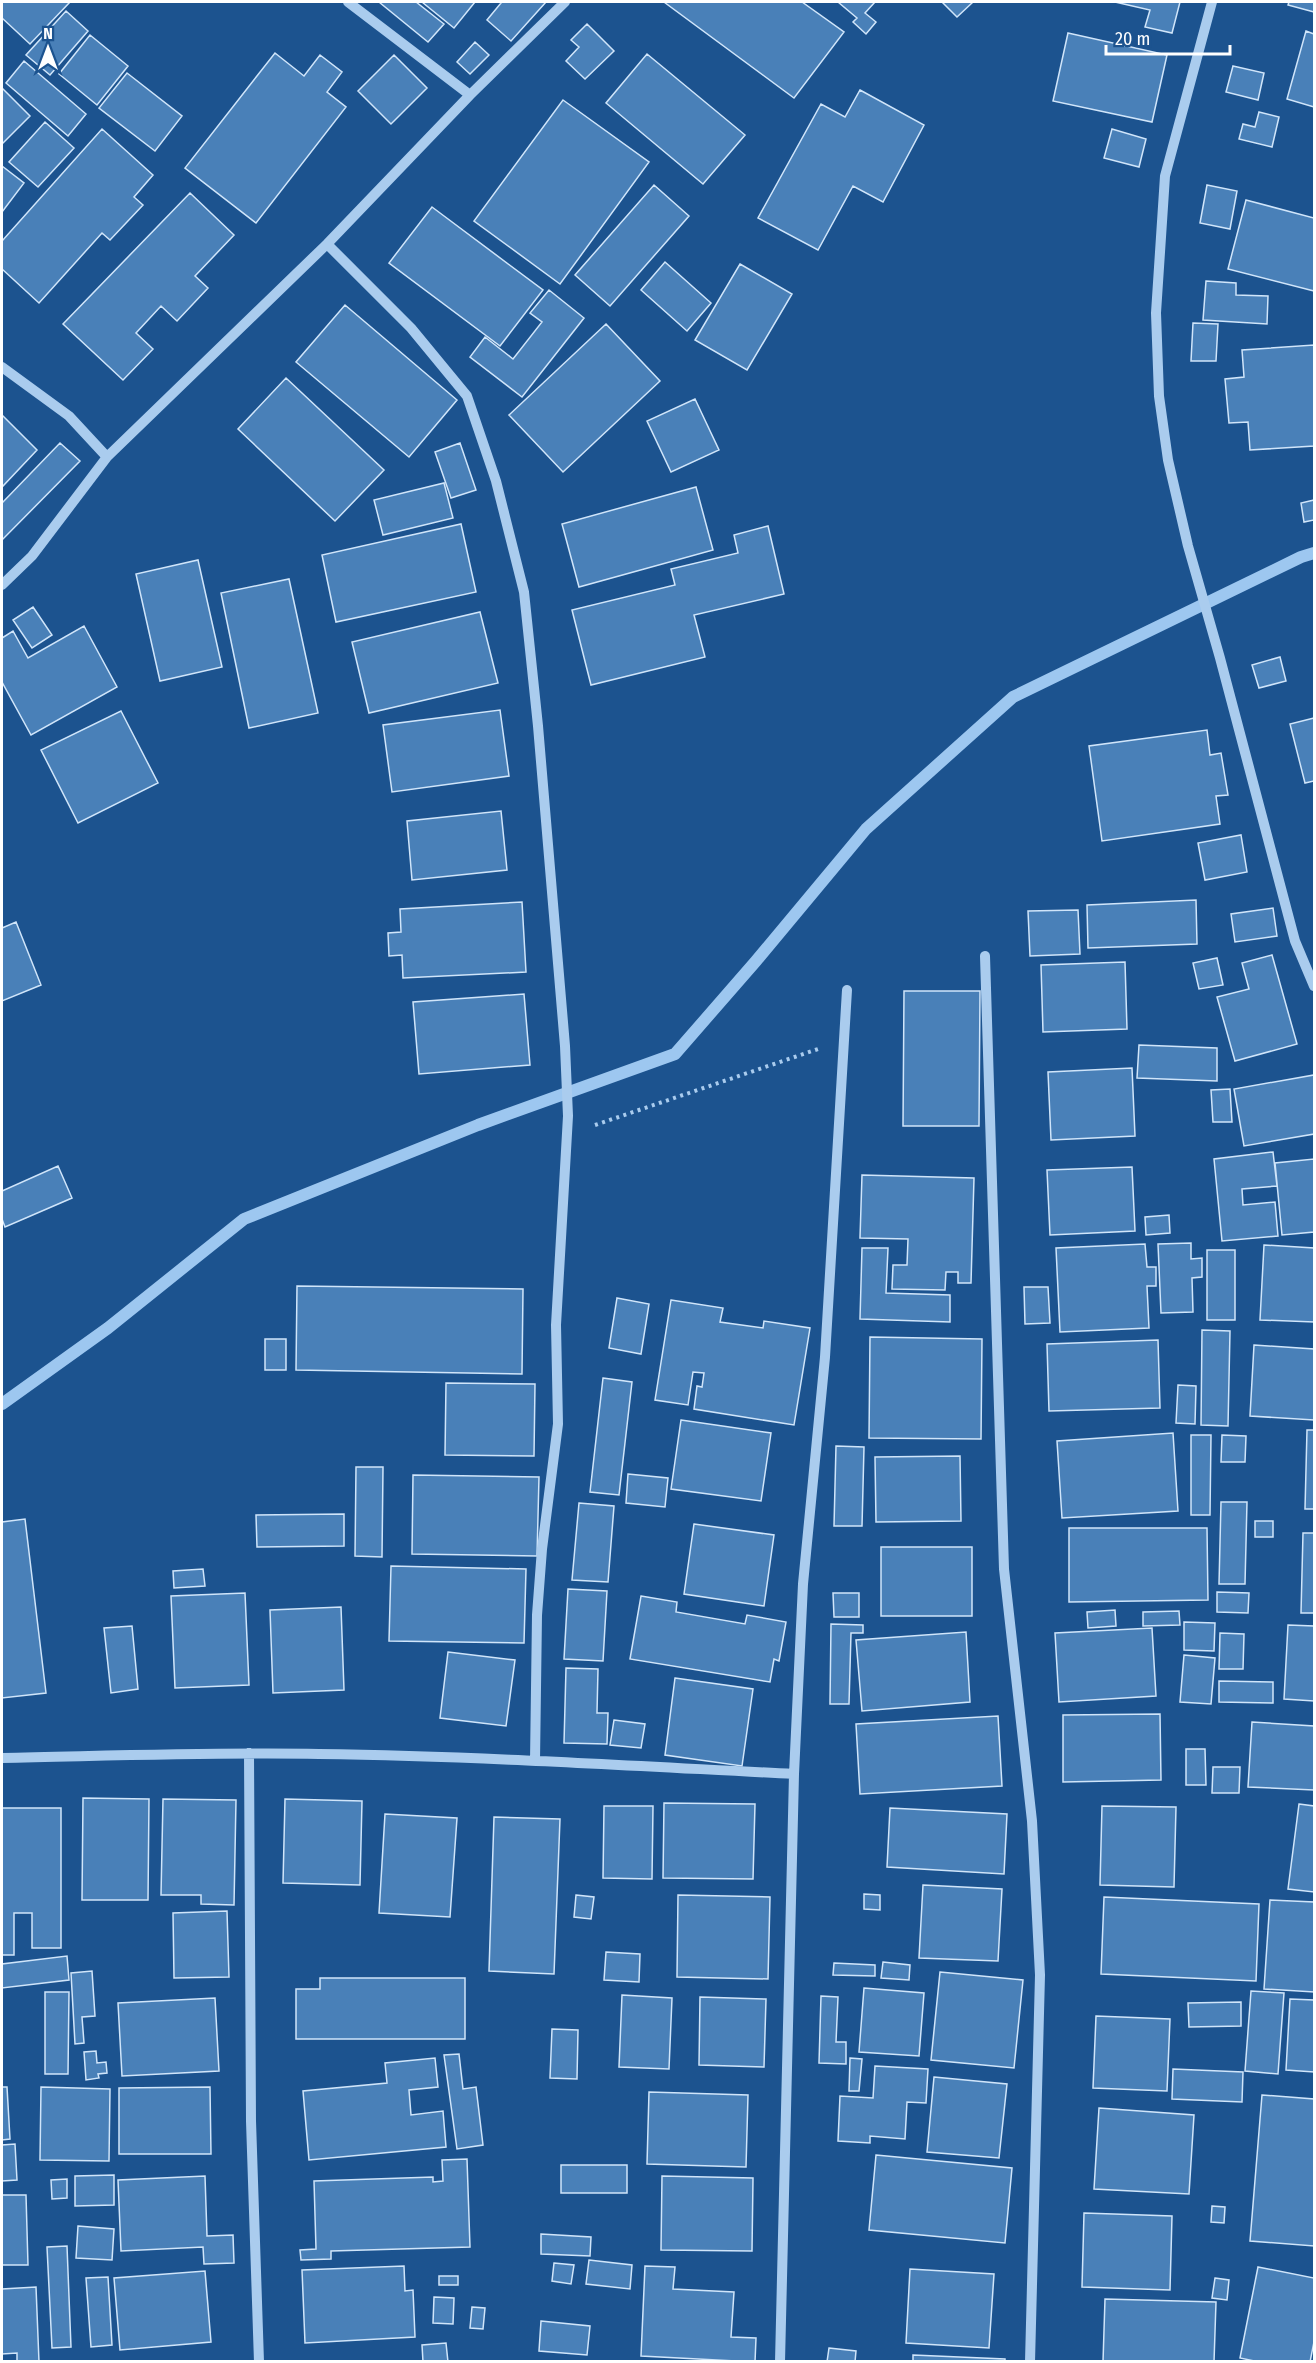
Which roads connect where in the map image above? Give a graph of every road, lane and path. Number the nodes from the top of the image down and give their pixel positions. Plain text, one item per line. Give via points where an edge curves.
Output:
1 (348, 2) edge
2 (565, 2) edge
3 (1212, 2) edge
4 (470, 95) junction
5 (327, 244) junction
6 (2, 367) edge
7 (107, 457) junction
8 (2, 585) edge
9 (985, 956) dead end
10 (1314, 986) edge
11 (847, 990) dead end
12 (844, 1040) junction
13 (566, 1135) junction
14 (249, 1753) junction
15 (2, 1758) edge
16 (534, 1761) junction
17 (795, 1774) junction
18 (259, 2361) edge
19 (780, 2361) edge
20 (1030, 2361) edge

1 - 4 street
2 - 4 street
3 - 10 street via 1165,176 1156,313 1159,396 1168,460 1188,546 1294,942
4 - 5 street
5 - 7 street
5 - 13 street via 411,328 468,396 496,481 524,592 565,1046
6 - 7 street via 69,416
7 - 8 street via 32,556
9 - 20 street via 1004,1569 1032,1821 1040,1975
11 - 12 street
12 - 13 path
12 - 17 street via 825,1356 803,1584
13 - 16 street via 556,1325 558,1424 537,1615
14 - 15 street
14 - 16 street
14 - 18 street via 251,2121
16 - 17 street
17 - 19 street

